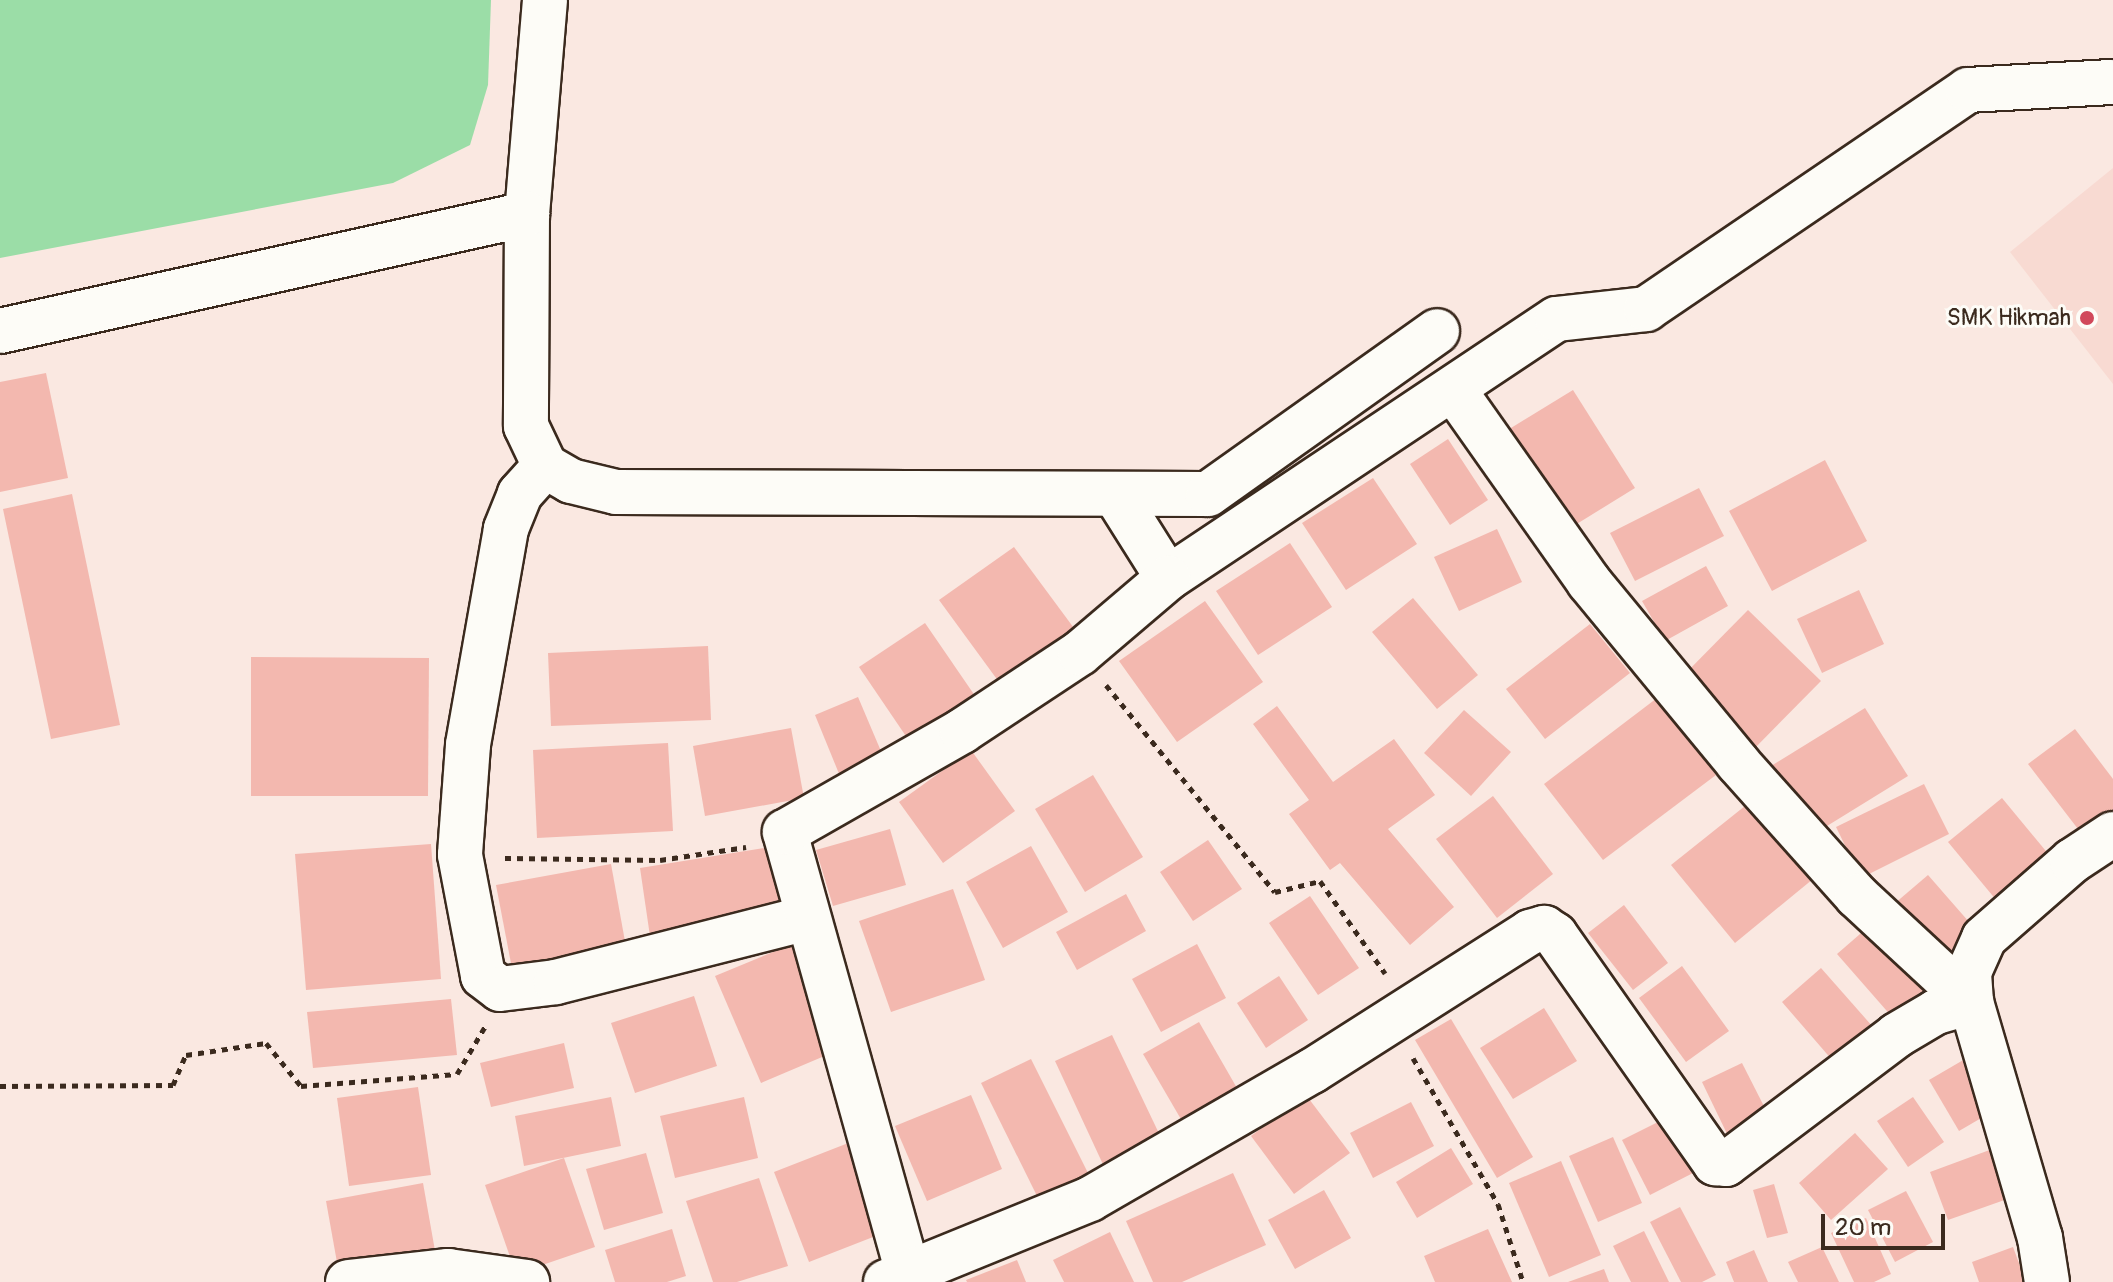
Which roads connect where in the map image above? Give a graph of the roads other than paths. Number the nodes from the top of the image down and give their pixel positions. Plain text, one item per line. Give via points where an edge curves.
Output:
1 (545, 0) edge
2 (2113, 82) edge
3 (527, 214) junction
4 (0, 331) edge
5 (1437, 331) dead end
6 (1453, 389) junction
7 (545, 466) junction
8 (1115, 494) junction
9 (1168, 578) junction
10 (2113, 834) edge
11 (807, 918) junction
12 (1971, 1002) junction
13 (913, 1276) edge
14 (348, 1282) edge
15 (527, 1282) edge
16 (2047, 1282) edge

1 - 3 street
2 - 6 street via 1968,90 1646,309 1557,319
3 - 4 street
3 - 7 street via 526,426
5 - 8 street via 1208,494
6 - 9 street
6 - 12 street via 1589,582 1738,763 1857,896
7 - 8 street via 571,481 616,492
7 - 11 street via 520,494 506,529 468,745 460,855 483,976 500,989 556,982
8 - 9 street
9 - 11 street via 1080,653 962,731 792,825 784,841
10 - 12 street via 2072,861 1984,938 1969,972
11 - 13 street
12 - 13 street via 1936,1012 1897,1035 1726,1164 1707,1156 1640,1053 1555,935 1544,928 1090,1199
12 - 16 street via 2040,1238
14 - 15 street via 448,1271

